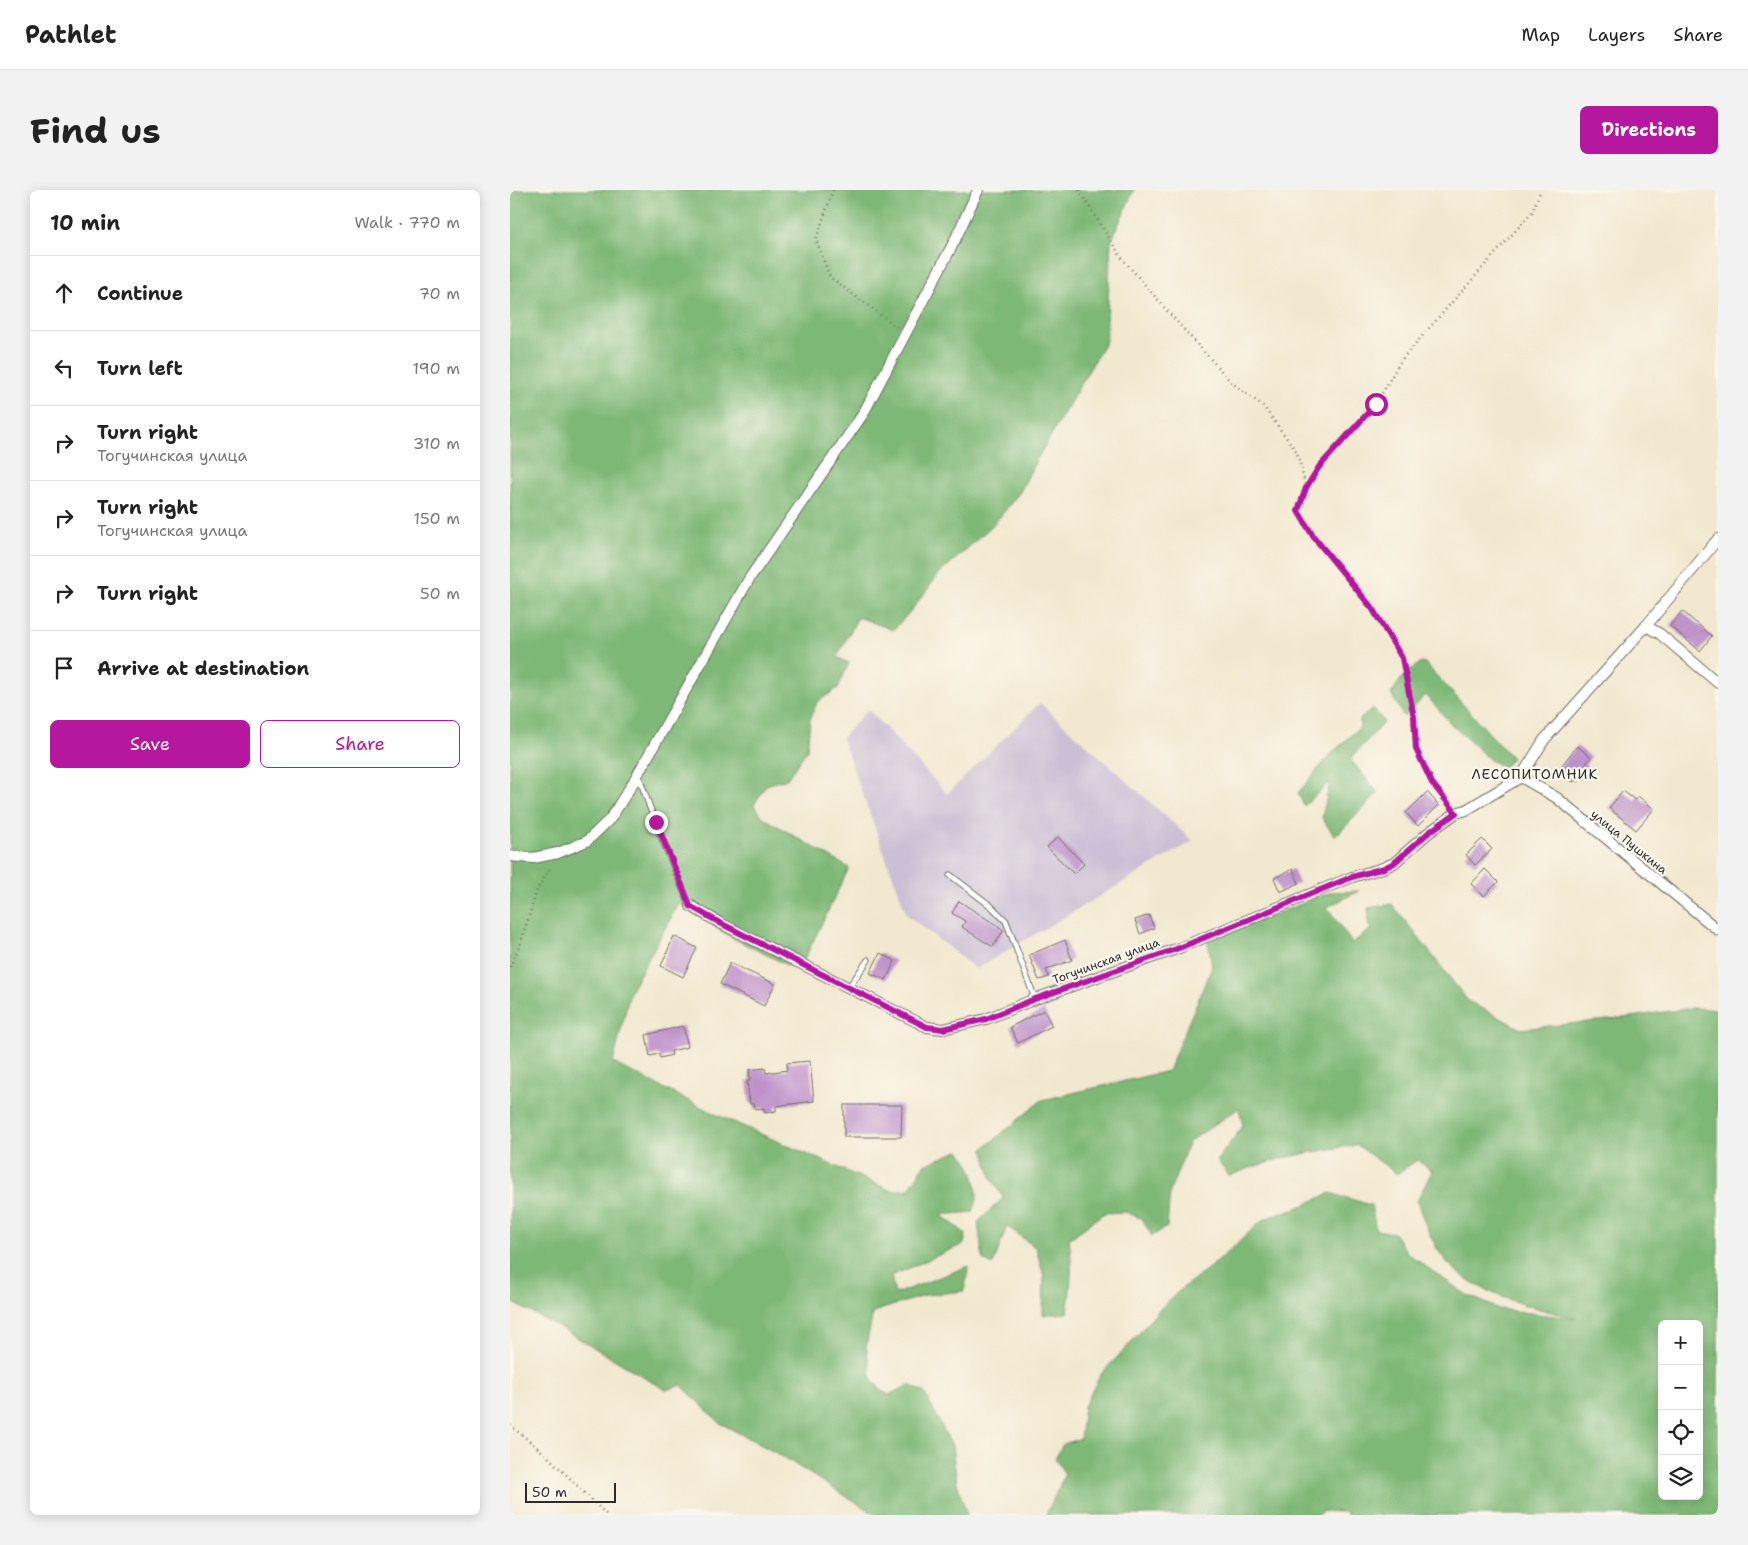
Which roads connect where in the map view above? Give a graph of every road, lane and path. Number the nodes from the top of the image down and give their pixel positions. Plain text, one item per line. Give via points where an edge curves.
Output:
1 (833, 190) edge
2 (978, 190) edge
3 (1079, 190) edge
4 (1540, 190) edge
5 (905, 333) junction
6 (1306, 488) junction
7 (1718, 539) edge
8 (1646, 626) junction
9 (1718, 683) edge
10 (638, 774) junction
11 (1521, 777) junction
12 (1456, 813) junction
13 (558, 854) junction
14 (510, 856) edge
15 (950, 875) dead end
16 (690, 906) joint
17 (1718, 930) edge
18 (868, 960) dead end
19 (510, 967) edge
20 (849, 987) junction
21 (1035, 999) junction
22 (510, 1425) edge
23 (607, 1515) edge

1 - 5 path via 816,240 830,277
2 - 5 street
3 - 6 path via 1122,257 1170,314 1232,383 1263,406 1298,452
4 - 6 path via 1532,212 1401,360 1376,404 1319,467
5 - 10 street via 863,414 749,579
6 - 12 path via 1298,511 1313,536 1372,608 1402,658 1414,717 1416,749 1432,783
7 - 8 street
8 - 9 street
8 - 11 street via 1544,740
10 - 13 street via 610,819 587,841
10 - 16 lane
11 - 12 street, Тогучинская улица
11 - 17 street, улица Пушкина via 1557,798
12 - 21 street, Тогучинская улица via 1384,868 1352,877 1179,948
13 - 14 street via 533,858
13 - 19 path via 537,890
15 - 21 lane via 1006,921
16 - 20 street, Тогучинская улица
18 - 20 lane
20 - 21 street, Тогучинская улица via 927,1027 943,1029 986,1019
22 - 23 path via 545,1454

